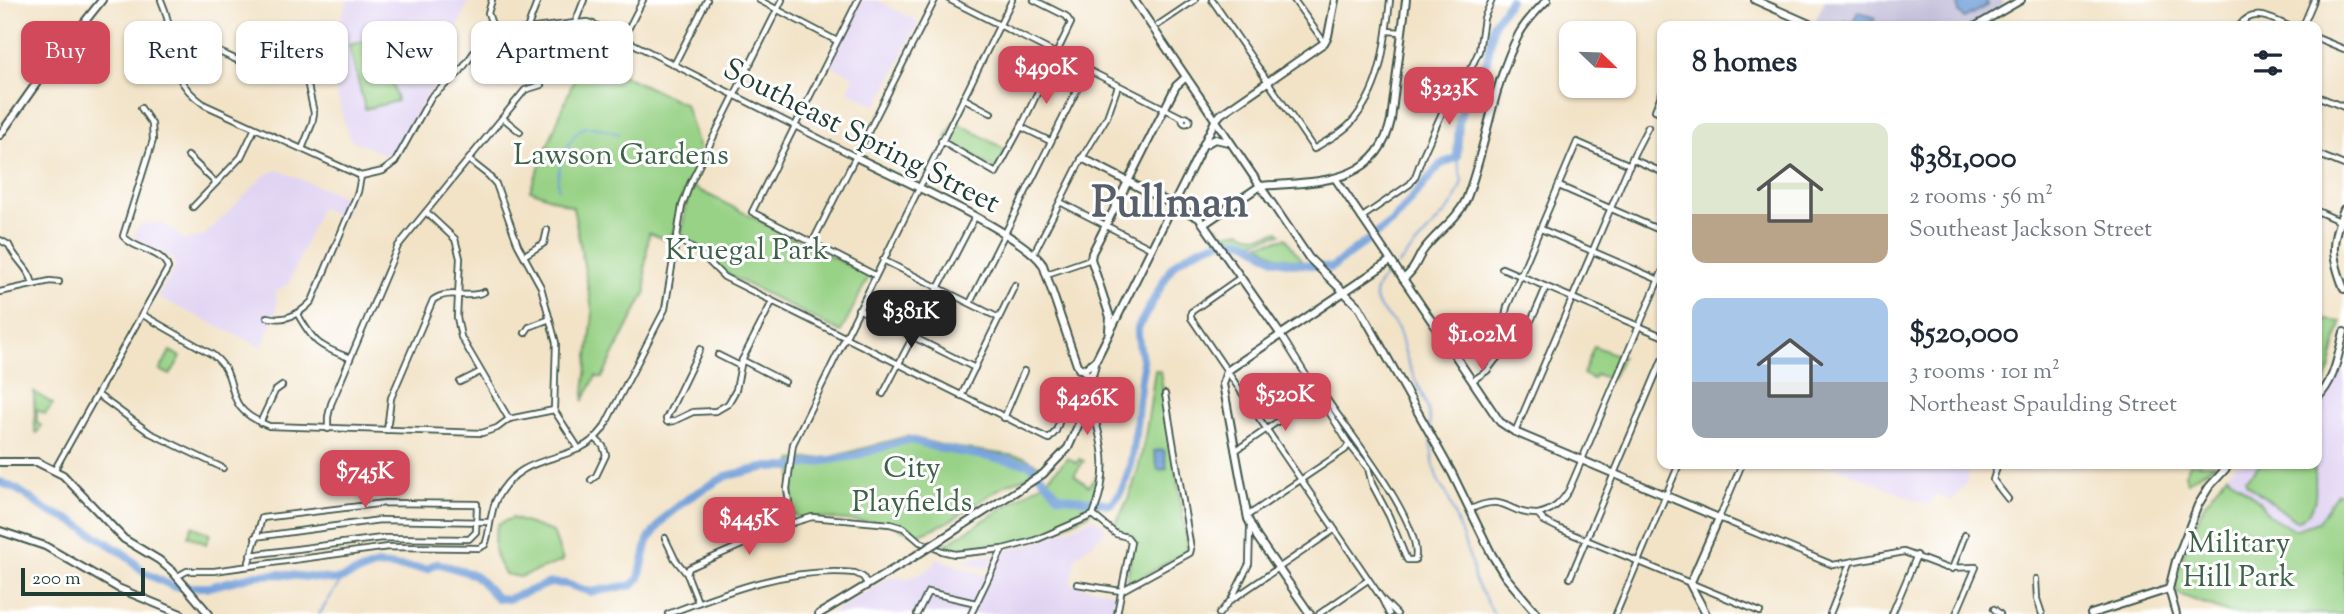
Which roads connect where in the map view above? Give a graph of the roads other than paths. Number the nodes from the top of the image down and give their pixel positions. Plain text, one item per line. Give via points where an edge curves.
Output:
1 (102, 0) edge
2 (161, 0) edge
3 (492, 0) edge
4 (538, 0) edge
5 (584, 0) edge
6 (643, 0) edge
7 (707, 0) edge
8 (758, 0) edge
9 (782, 0) edge
10 (858, 0) edge
11 (935, 0) edge
12 (950, 0) edge
13 (1012, 0) edge
14 (1034, 0) edge
15 (1134, 0) edge
16 (1195, 0) edge
17 (1212, 0) edge
18 (1294, 0) edge
19 (1335, 0) edge
20 (1391, 0) edge
21 (1406, 0) edge
22 (1492, 0) edge
23 (1547, 0) edge
24 (1755, 0) edge
25 (2021, 0) edge
26 (2314, 0) edge
27 (778, 10) junction
28 (166, 21) edge
29 (491, 21) edge
30 (530, 21) edge
31 (576, 21) edge
32 (633, 21) edge
33 (1803, 21) edge
34 (1985, 21) edge
35 (2243, 21) edge
36 (2276, 21) edge
37 (2305, 21) edge
38 (999, 25) junction
39 (1158, 25) dead end
40 (1387, 31) junction
41 (1402, 32) junction
42 (2322, 40) edge
43 (837, 41) junction
44 (1324, 43) junction
45 (633, 44) edge
46 (2344, 49) edge
47 (1056, 55) junction
48 (471, 56) edge
49 (674, 65) junction
50 (1087, 70) junction
51 (1186, 77) junction
52 (1268, 82) junction
53 (183, 84) edge
54 (308, 84) edge
55 (541, 85) dead end
56 (1118, 86) junction
57 (734, 96) junction
58 (963, 98) junction
59 (2322, 98) edge
60 (2344, 107) edge
61 (141, 108) dead end
62 (1165, 109) junction
63 (991, 113) dead end
64 (503, 118) junction
65 (1183, 118) dead end
66 (1215, 121) junction
67 (794, 126) junction
68 (1021, 127) junction
69 (1648, 127) dead end
70 (255, 128) junction
71 (520, 132) dead end
72 (0, 135) edge
73 (941, 141) junction
74 (1050, 141) junction
75 (1234, 148) junction
76 (302, 149) junction
77 (188, 156) dead end
78 (2322, 156) edge
79 (856, 157) junction
80 (1197, 157) junction
81 (1082, 158) junction
82 (469, 160) junction
83 (1631, 162) junction
84 (2344, 165) edge
85 (1657, 170) edge
86 (361, 176) junction
87 (1335, 178) junction
88 (1128, 182) junction
89 (216, 183) junction
90 (1260, 186) junction
91 (1559, 186) junction
92 (918, 188) junction
93 (1060, 202) junction
94 (1173, 204) junction
95 (193, 206) dead end
96 (1611, 209) junction
97 (2344, 209) edge
98 (426, 212) junction
99 (2322, 213) edge
100 (975, 217) junction
101 (1361, 219) junction
102 (2341, 222) edge
103 (1204, 224) junction
104 (1105, 225) junction
105 (1541, 229) junction
106 (1657, 229) edge
107 (547, 230) dead end
108 (1004, 234) junction
109 (676, 238) junction
110 (0, 240) edge
111 (812, 243) junction
112 (1150, 248) junction
113 (1593, 252) junction
114 (1034, 253) junction
115 (525, 256) junction
116 (1091, 259) junction
117 (883, 260) junction
118 (1393, 265) junction
119 (1502, 268) dead end
120 (1046, 274) junction
121 (875, 275) junction
122 (1521, 276) junction
123 (1241, 277) junction
124 (1657, 278) edge
125 (1402, 279) junction
126 (59, 282) dead end
127 (33, 284) junction
128 (1657, 284) edge
129 (1015, 285) dead end
130 (939, 287) junction
131 (1546, 287) junction
132 (2344, 289) edge
133 (0, 292) edge
134 (484, 292) dead end
135 (1345, 292) junction
136 (458, 294) junction
137 (1573, 298) junction
138 (772, 302) junction
139 (970, 303) junction
140 (1123, 304) junction
141 (858, 309) junction
142 (1108, 312) junction
143 (297, 313) junction
144 (143, 315) junction
145 (267, 317) dead end
146 (999, 318) junction
147 (550, 319) junction
148 (1640, 326) junction
149 (524, 332) dead end
150 (2344, 332) edge
151 (1657, 334) edge
152 (1108, 335) junction
153 (1281, 335) junction
154 (914, 337) junction
155 (843, 338) junction
156 (701, 349) dead end
157 (718, 355) dead end
158 (349, 358) junction
159 (1497, 358) junction
160 (1096, 360) junction
161 (741, 363) junction
162 (899, 366) junction
163 (975, 368) junction
164 (1079, 369) junction
165 (1024, 371) dead end
166 (1227, 371) junction
167 (480, 372) junction
168 (1657, 372) edge
169 (1091, 377) junction
170 (1471, 381) junction
171 (460, 382) dead end
172 (785, 382) dead end
173 (282, 386) dead end
174 (2322, 392) edge
175 (1319, 393) junction
176 (883, 394) dead end
177 (1165, 394) dead end
178 (98, 396) junction
179 (961, 397) junction
180 (1067, 400) dead end
181 (1084, 405) junction
182 (554, 410) junction
183 (1004, 418) junction
184 (509, 419) junction
185 (260, 423) junction
186 (328, 429) junction
187 (387, 430) junction
188 (1266, 430) junction
189 (1515, 432) junction
190 (596, 439) junction
191 (1349, 444) junction
192 (579, 449) junction
193 (1235, 451) junction
194 (1582, 459) junction
195 (0, 462) edge
196 (223, 468) dead end
197 (55, 469) junction
198 (1677, 469) edge
199 (1740, 469) edge
200 (1997, 469) edge
201 (2225, 469) edge
202 (1613, 473) junction
203 (591, 480) dead end
204 (1301, 480) junction
205 (1666, 495) junction
206 (2008, 499) dead end
207 (1471, 509) junction
208 (1538, 514) junction
209 (1093, 515) junction
210 (1247, 516) junction
211 (1718, 518) junction
212 (477, 521) junction
213 (489, 522) junction
214 (792, 523) junction
215 (1250, 525) junction
216 (1334, 530) junction
217 (0, 531) edge
218 (1965, 535) dead end
219 (254, 537) junction
220 (665, 538) dead end
221 (1586, 539) junction
222 (1003, 549) junction
223 (250, 555) junction
224 (1917, 555) junction
225 (1638, 561) junction
226 (1850, 563) junction
227 (248, 566) junction
228 (1279, 569) junction
229 (1952, 569) junction
230 (687, 574) junction
231 (179, 578) junction
232 (1570, 578) dead end
233 (2036, 579) dead end
234 (1368, 580) junction
235 (1242, 581) junction
236 (1077, 584) dead end
237 (1690, 584) junction
238 (868, 586) junction
239 (1251, 587) junction
240 (2169, 589) junction
241 (1121, 591) junction
242 (1382, 599) junction
243 (1230, 601) junction
244 (698, 603) junction
245 (976, 603) junction
246 (1994, 609) dead end
247 (1222, 612) edge
248 (1760, 612) dead end
249 (204, 613) edge
250 (181, 614) edge
251 (668, 614) edge
252 (819, 614) edge
253 (917, 614) edge
254 (971, 614) edge
255 (1117, 614) edge
256 (1310, 614) edge
257 (1319, 614) edge
258 (1389, 614) edge
259 (1397, 614) edge
260 (1537, 614) edge
261 (1616, 614) edge
262 (1706, 614) edge
263 (1830, 614) edge
264 (1892, 614) edge
265 (1956, 614) edge
266 (2000, 614) edge
267 (2042, 614) edge
268 (2091, 614) edge
269 (2176, 614) edge

1 - 72 street
2 - 28 street
3 - 29 street
4 - 30 street
5 - 31 street
6 - 32 street
7 - 49 street
8 - 27 street
9 - 27 street
10 - 43 street
11 - 79 street
12 - 38 street
13 - 38 street
14 - 47 street via 1068,17 1070,25
15 - 51 street
16 - 39 street
17 - 52 street
18 - 44 street
19 - 44 street
20 - 40 street
21 - 41 street
22 - 101 street via 1479,51 1446,104 1415,177
23 - 125 street via 1516,42 1496,92 1464,206
24 - 33 street
25 - 34 street
26 - 37 street
27 - 43 street
27 - 57 street
35 - 36 street via 2255,15
38 - 47 street
38 - 58 street
40 - 41 street
40 - 52 street via 1370,96 1349,125 1314,149
41 - 87 street via 1391,120 1383,143 1366,165
42 - 46 street
43 - 67 street
44 - 52 street
45 - 49 street, Southeast Spring Street
47 - 50 street
47 - 68 street
48 - 86 street via 431,97 395,162 383,172
49 - 57 street, Southeast Spring Street
50 - 56 street
50 - 74 street
51 - 62 street
51 - 66 street
52 - 66 street
53 - 70 street via 205,105
54 - 76 street via 314,113
55 - 64 street via 525,90
56 - 62 street
56 - 81 street via 1107,117
57 - 67 street, Southeast Spring Street
57 - 109 street via 690,184
58 - 63 street
58 - 73 street
59 - 60 street
61 - 144 street via 152,124 153,140 123,236 164,259 168,268
62 - 65 street
62 - 88 street
64 - 71 street
64 - 82 street
66 - 75 street
66 - 80 street
67 - 79 street, Southeast Spring Street
67 - 111 street via 752,212
68 - 73 street via 996,173
68 - 74 street
69 - 83 street
70 - 76 street
70 - 89 street via 241,158
73 - 92 street
74 - 108 street
75 - 80 street via 1213,139
75 - 90 street
76 - 86 street
77 - 89 street
78 - 84 street
79 - 92 street, Southeast Spring Street
79 - 111 street
80 - 94 street
81 - 88 street
81 - 93 street
82 - 98 street
82 - 115 street via 495,184
83 - 85 street
83 - 91 street via 1577,142
83 - 96 street
86 - 143 street via 317,292
87 - 90 street
87 - 101 street
88 - 94 street
88 - 104 street
89 - 95 street
90 - 103 street
90 - 135 street via 1310,258
91 - 96 street
91 - 105 street
92 - 100 street, Southeast Spring Street
92 - 117 street
93 - 104 street
93 - 114 street
94 - 103 street
94 - 112 street
96 - 106 street
96 - 113 street
97 - 102 street
98 - 136 street via 455,239 460,258
98 - 158 street via 395,252
99 - 102 street
100 - 108 street, Southeast Spring Street
100 - 130 street
101 - 118 street
102 - 132 street via 2332,248
103 - 123 street
104 - 112 street
104 - 116 street
105 - 113 street
105 - 122 street
107 - 115 street via 544,243
108 - 114 street, Southeast Spring Street
108 - 139 street
109 - 138 street via 724,277
109 - 190 street via 665,309
110 - 127 street via 29,270
111 - 121 street
112 - 140 street
113 - 124 street
113 - 137 street
114 - 120 street, Southeast Spring Street
115 - 147 street
116 - 120 street
116 - 142 street
117 - 121 street
117 - 130 street
118 - 125 street
118 - 135 street
119 - 122 street
120 - 164 street, Southeast Spring Street
121 - 141 street
122 - 131 street
122 - 159 street via 1503,319
123 - 153 street
123 - 166 street via 1191,312
125 - 170 street
126 - 127 street
127 - 133 street
128 - 148 street
129 - 146 street
130 - 139 street
130 - 154 street
131 - 137 street
131 - 159 street via 1521,338
134 - 136 street
135 - 153 street
135 - 207 street via 1364,315
136 - 167 street via 461,337
136 - 187 street via 438,296 429,306 391,398
137 - 148 street
137 - 189 street
138 - 155 street
138 - 161 street
139 - 146 street
140 - 142 street via 1114,313
140 - 152 street
141 - 154 street
141 - 155 street
142 - 152 street
143 - 145 street via 282,319
143 - 158 street via 314,341
144 - 178 street
144 - 185 street via 222,362 240,409
146 - 163 street
147 - 149 street
147 - 182 street via 556,343
148 - 151 street
148 - 194 street
150 - 174 street via 2333,373
152 - 160 street
153 - 166 street
153 - 175 street
154 - 162 street
154 - 163 street
155 - 162 street
155 - 214 street via 793,444 788,477
156 - 161 street via 667,422 722,408 733,398
157 - 161 street
158 - 186 street via 328,411
159 - 170 street
160 - 164 street
160 - 169 street
161 - 172 street
162 - 176 street
162 - 179 street
163 - 179 street
164 - 169 street
165 - 183 street
166 - 188 street
166 - 193 street via 1223,384
167 - 171 street
167 - 184 street
168 - 202 street
169 - 181 street
170 - 189 street via 1493,415
173 - 185 street
175 - 188 street
175 - 191 street
175 - 191 street via 1373,461 1406,521 1415,560 1407,559 1368,468
177 - 241 street via 1190,552
178 - 196 street via 150,433
178 - 197 street
179 - 183 street
180 - 183 street via 1049,439
181 - 209 street via 1092,409 1102,449 1104,482
181 - 238 street, bridge via 1073,439 1050,468
182 - 184 street
182 - 192 street
184 - 187 street via 482,433
185 - 186 street
186 - 187 street
188 - 193 street
188 - 204 street
189 - 194 street
190 - 192 street
190 - 203 street via 606,455
191 - 204 street
192 - 213 street via 517,473 499,495
193 - 210 street
194 - 202 street
194 - 208 street via 1562,501
195 - 197 street via 37,462
197 - 231 street via 124,538
198 - 205 street
199 - 211 street
200 - 206 street via 1993,481
201 - 240 street via 2198,505
202 - 205 street
202 - 221 street
204 - 210 street
204 - 216 street
205 - 211 street
205 - 225 street
207 - 208 street via 1494,502
207 - 260 street via 1505,576
208 - 221 street
209 - 222 street
209 - 241 street via 1131,542
210 - 215 street
211 - 226 street via 1833,565
211 - 237 street
212 - 213 street
212 - 219 street via 380,520
212 - 219 street via 477,504 385,503 262,518
212 - 223 street via 476,532 469,539 382,538
213 - 227 street via 482,548 388,547
214 - 222 street via 812,517 890,524 955,554
214 - 230 street via 689,568
215 - 228 street
215 - 235 street via 1251,554
216 - 228 street
216 - 234 street
217 - 250 street via 45,546 118,588
218 - 229 street
219 - 223 street
220 - 230 street
221 - 225 street
221 - 232 street
222 - 245 street
223 - 227 street
224 - 226 street via 1904,552
224 - 229 street
224 - 264 street
225 - 237 street
225 - 261 street
226 - 263 street
227 - 231 street via 187,571
228 - 239 street
228 - 256 street
229 - 265 street via 1976,567
230 - 244 street
231 - 249 street
233 - 267 street
234 - 242 street
234 - 257 street
235 - 239 street
235 - 243 street
236 - 241 street
237 - 248 street
237 - 262 street
238 - 244 street via 855,573 803,573 749,584
238 - 252 street
239 - 243 street
240 - 268 street
240 - 269 street
241 - 255 street
242 - 258 street
242 - 259 street
243 - 247 street
244 - 251 street
245 - 253 street via 929,592
245 - 254 street
246 - 266 street

